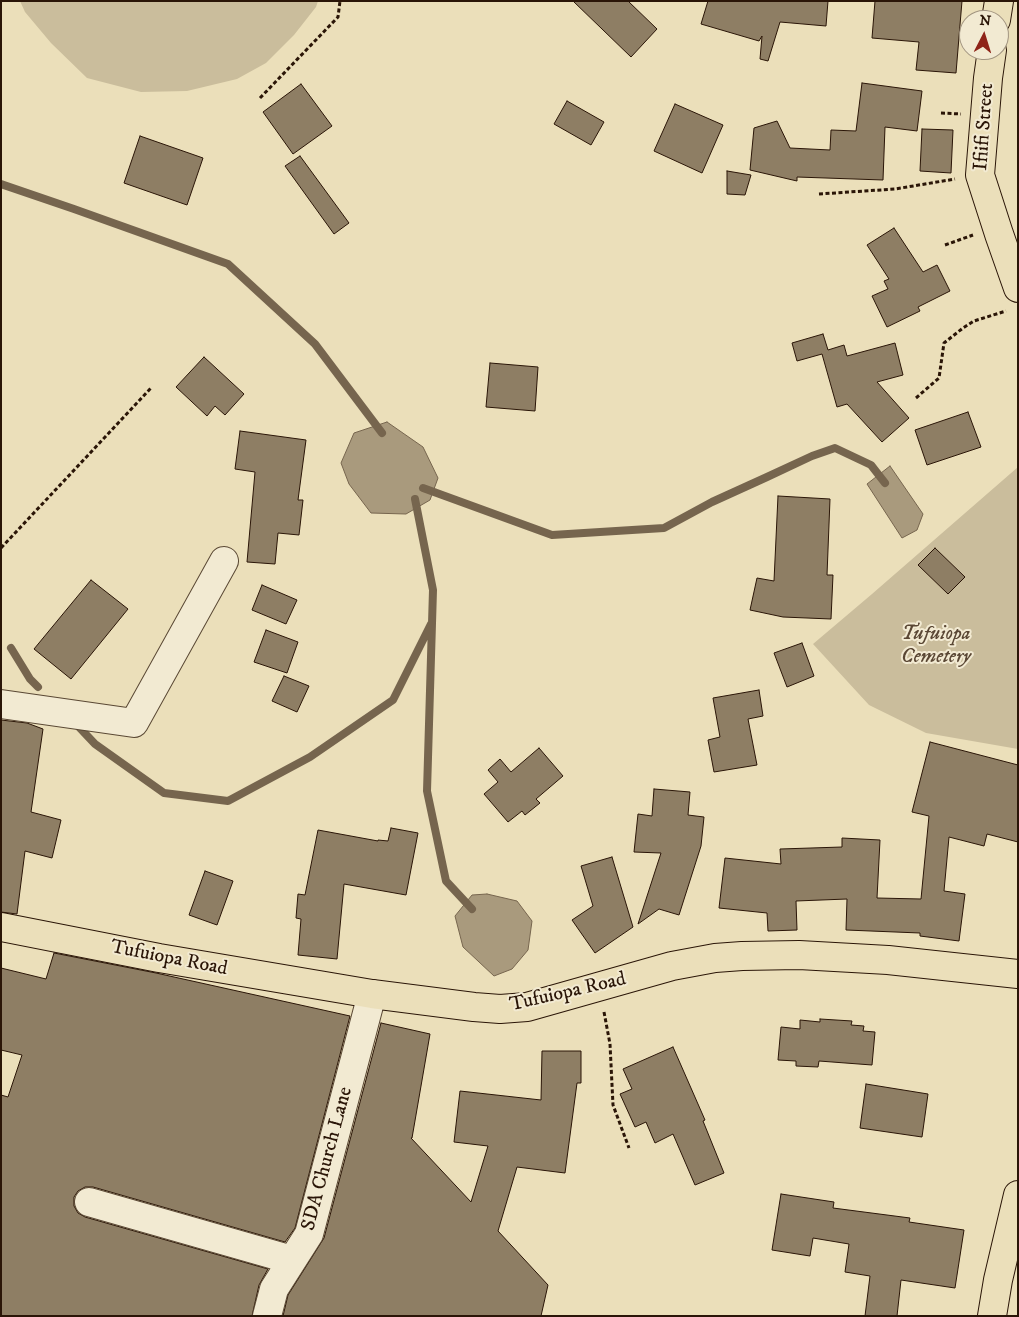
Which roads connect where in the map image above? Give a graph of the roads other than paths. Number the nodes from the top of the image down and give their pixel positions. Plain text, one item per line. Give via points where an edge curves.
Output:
1 (991, 60) edge
2 (1013, 299) edge
3 (224, 561) dead end
4 (1, 704) edge
5 (1, 927) edge
6 (1018, 974) edge
7 (372, 994) junction
8 (1018, 1195) edge
9 (90, 1202) dead end
10 (292, 1260) junction
11 (267, 1316) edge
12 (992, 1316) edge

1 - 2 main road, Ifiifi Street via 980,175
3 - 4 street via 134,723
5 - 7 main road, Tufuiopa Road via 158,958
6 - 7 main road, Tufuiopa Road via 888,960 799,955 742,956 672,966 527,1007 474,1007
7 - 10 street, SDA Church Lane via 308,1234
8 - 12 main road
9 - 10 street
10 - 11 street, SDA Church Lane via 274,1289

